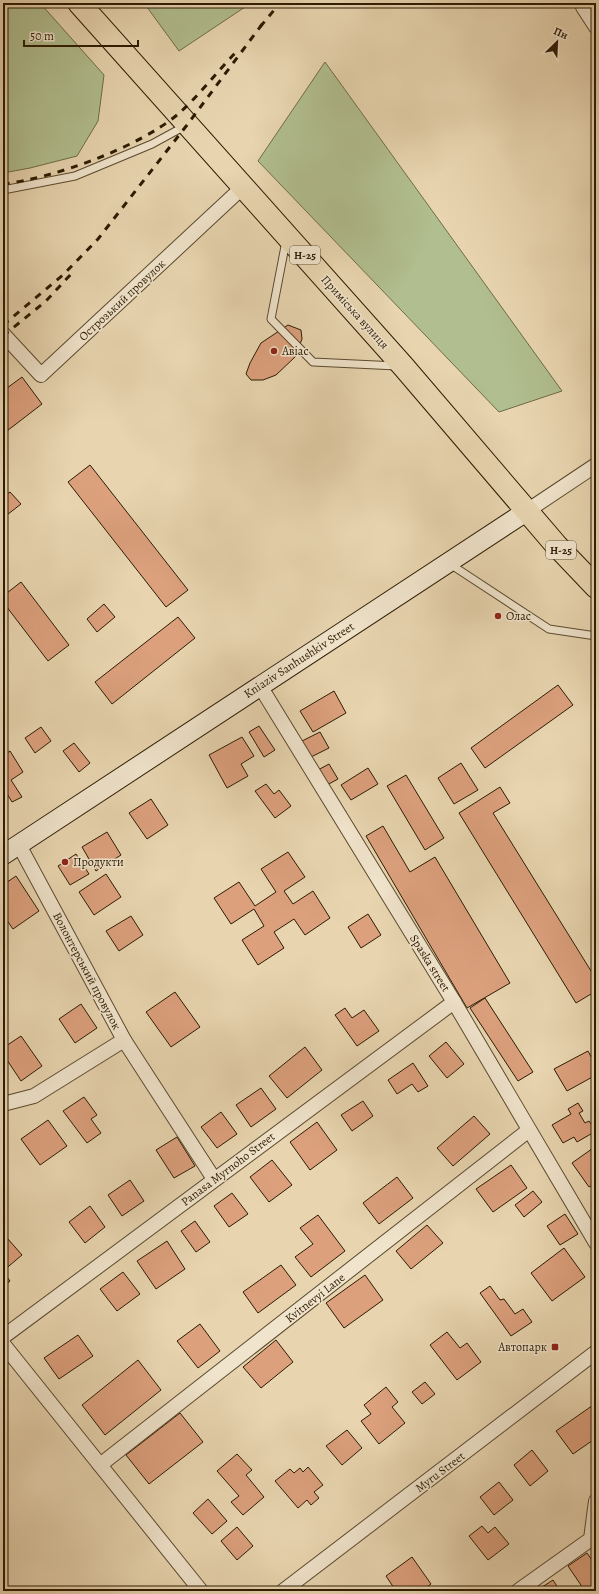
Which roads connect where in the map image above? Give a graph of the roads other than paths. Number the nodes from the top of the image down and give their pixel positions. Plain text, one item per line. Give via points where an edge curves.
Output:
1 (80, 3) edge
2 (584, 3) edge
3 (596, 27) edge
4 (187, 125) junction
5 (244, 186) junction
6 (3, 190) edge
7 (287, 235) junction
8 (3, 334) edge
9 (403, 366) junction
10 (596, 465) edge
11 (527, 511) junction
12 (448, 563) junction
13 (596, 587) edge
14 (596, 636) edge
15 (260, 686) junction
16 (19, 845) junction
17 (3, 855) edge
18 (454, 1002) junction
19 (124, 1040) junction
20 (3, 1104) edge
21 (529, 1130) junction
22 (214, 1179) junction
23 (596, 1243) edge
24 (3, 1337) edge
25 (3, 1344) edge
26 (596, 1352) edge
27 (100, 1465) junction
28 (596, 1501) edge
29 (201, 1591) edge
30 (283, 1591) edge
31 (518, 1591) edge

1 - 4 main road, Приміська вулиця / Н-25
2 - 3 street via 583,7
4 - 5 main road, Приміська вулиця / Н-25
4 - 6 lane via 152,144 75,176
5 - 7 main road, Приміська вулиця / Н-25
5 - 8 street, Острозький провулок via 41,375
7 - 9 main road, Приміська вулиця / Н-25
7 - 9 lane via 271,319 313,362
9 - 11 main road, Приміська вулиця / Н-25
10 - 11 street, Kniaziv Sanhushkiv Street
11 - 12 main road, Kniaziv Sanhushkiv Street
11 - 13 main road, Приміська вулиця / Н-25
12 - 14 lane via 549,629
12 - 15 main road, Kniaziv Sanhushkiv Street
15 - 16 main road, Kniaziv Sanhushkiv Street
15 - 18 street, Spaska street
16 - 17 main road, Kniaziv Sanhushkiv Street
16 - 19 street, Волонтерський провулок
18 - 21 street, Spaska street
18 - 22 street, Panasa Myrnoho Street
19 - 20 street, Волонтерський провулок via 34,1096
19 - 22 street
21 - 23 street, Spaska street
21 - 27 street, Kvitnevyi Lane
22 - 24 street, Panasa Myrnoho Street
25 - 27 street
26 - 30 street, Myru Street
27 - 29 street
28 - 31 street via 591,1539

